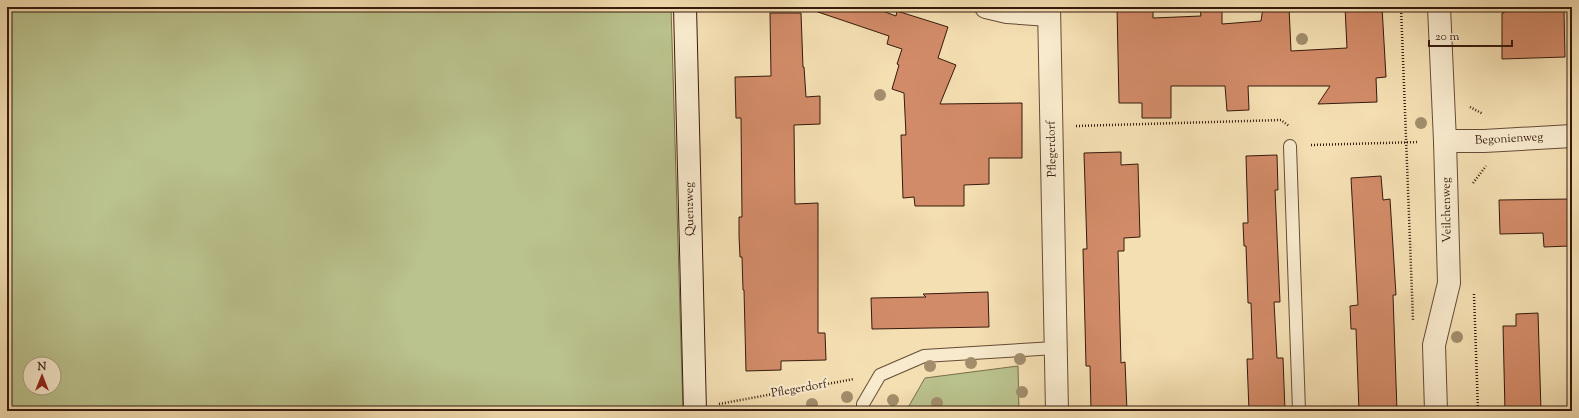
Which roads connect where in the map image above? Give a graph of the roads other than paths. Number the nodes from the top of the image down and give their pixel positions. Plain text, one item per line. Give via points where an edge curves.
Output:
1 (685, 7) edge
2 (986, 7) edge
3 (1439, 7) edge
4 (1049, 11) edge
5 (1572, 136) edge
6 (1445, 141) junction
7 (1290, 146) road end
8 (1055, 348) junction
9 (695, 408) edge
10 (863, 411) edge
11 (1057, 411) edge
12 (1299, 411) edge
13 (1436, 411) edge

1 - 9 street, Quenzweg
2 - 4 street, Pflegerdorf via 1007,12
3 - 6 street, Veilchenweg
4 - 8 street, Pflegerdorf
5 - 6 street, Begonienweg
6 - 13 street, Veilchenweg via 1449,283 1434,345
7 - 12 lane
8 - 10 lane via 924,356 880,374 863,404
8 - 11 street, Pflegerdorf

